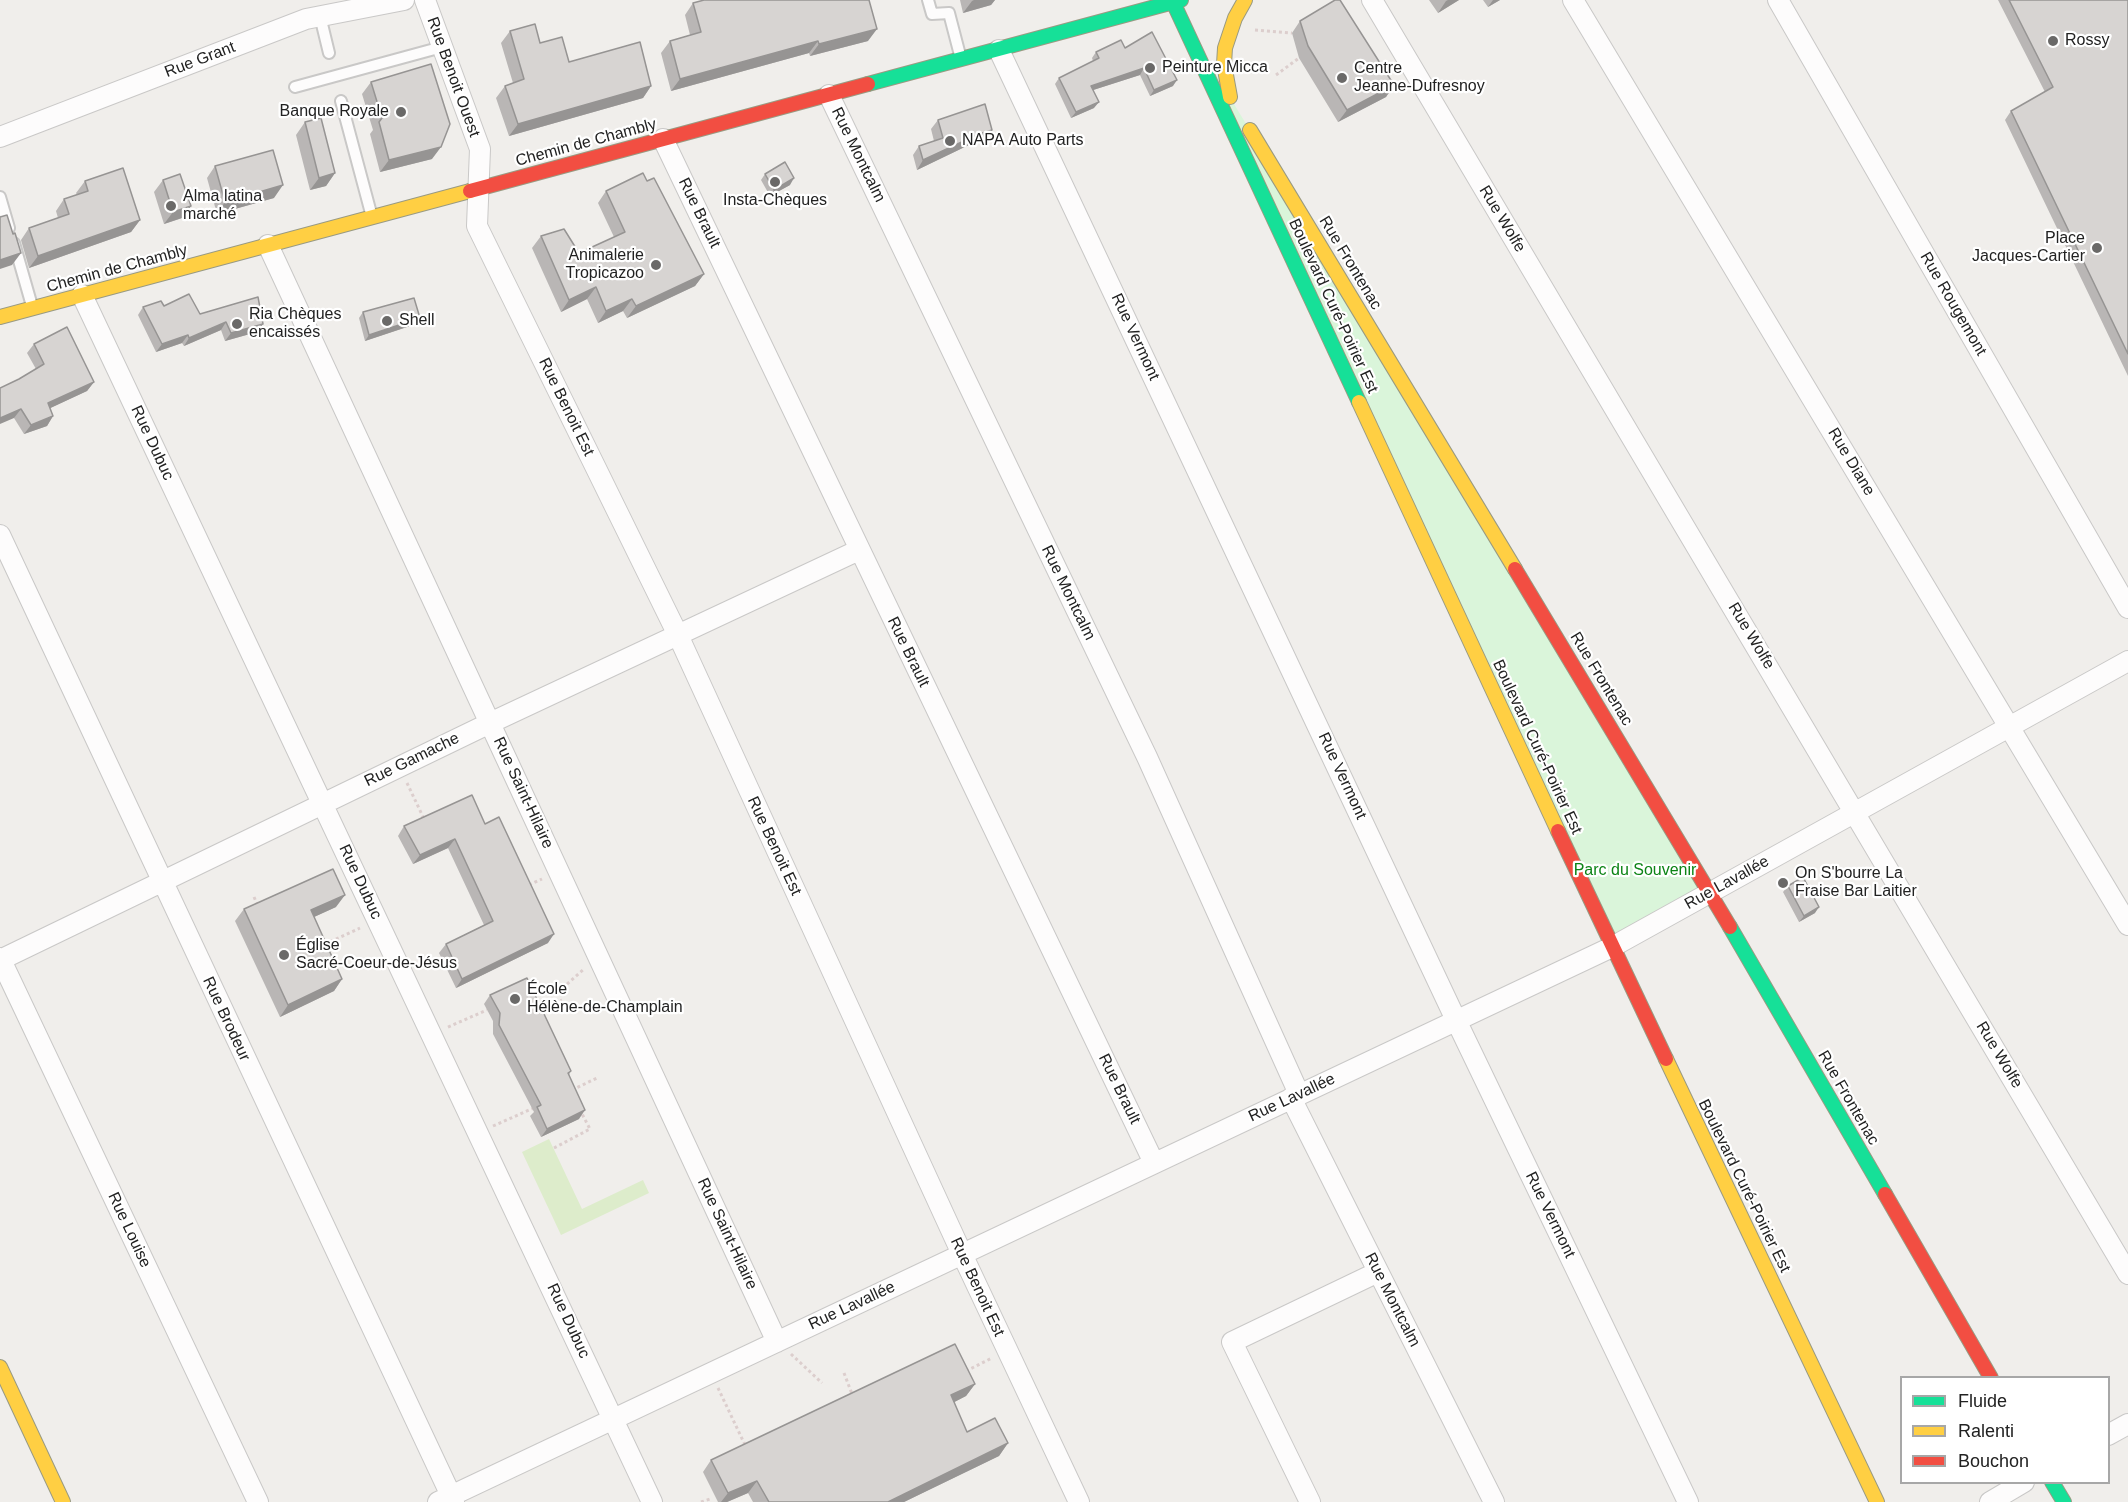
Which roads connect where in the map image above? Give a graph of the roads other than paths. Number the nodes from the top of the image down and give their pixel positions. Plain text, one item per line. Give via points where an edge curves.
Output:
1 (404, 0) edge
2 (425, 0) edge
3 (928, 0) edge
4 (1245, 0) edge
5 (1372, 0) edge
6 (1574, 0) edge
7 (1778, 0) edge
8 (1176, 1) edge
9 (320, 16) junction
10 (442, 47) junction
11 (999, 50) junction
12 (329, 53) dead end
13 (962, 59) junction
14 (295, 87) dead end
15 (829, 95) junction
16 (1230, 97) junction
17 (341, 101) dead end
18 (0, 137) edge
19 (663, 139) junction
20 (477, 189) junction
21 (0, 197) edge
22 (372, 218) junction
23 (268, 245) junction
24 (82, 295) junction
25 (33, 309) junction
26 (0, 317) edge
27 (0, 535) edge
28 (859, 550) junction
29 (2128, 608) edge
30 (677, 633) junction
31 (2128, 661) edge
32 (490, 723) junction
33 (2010, 726) junction
34 (322, 803) junction
35 (1856, 812) junction
36 (162, 881) junction
37 (1710, 892) junction
38 (2128, 925) edge
39 (1612, 947) junction
40 (0, 959) edge
41 (1456, 1020) junction
42 (1295, 1096) junction
43 (1154, 1163) junction
44 (962, 1254) junction
45 (1378, 1272) junction
46 (2128, 1274) edge
47 (777, 1342) junction
48 (0, 1368) edge
49 (1990, 1376) edge
50 (613, 1419) junction
51 (2128, 1424) edge
52 (2110, 1434) edge
53 (2021, 1484) edge
54 (2053, 1484) edge
55 (448, 1500) edge
56 (63, 1502) edge
57 (258, 1502) edge
58 (652, 1502) edge
59 (1079, 1502) edge
60 (1310, 1502) edge
61 (1494, 1502) edge
62 (1688, 1502) edge
63 (1877, 1502) edge
64 (1990, 1502) edge
65 (2064, 1502) edge

1 - 9 street, Rue Grant
2 - 10 street, Rue Benoit Ouest
3 - 13 lane via 932,14 949,13
4 - 16 main road via 1234,18 1225,48
5 - 35 street, Rue Wolfe
6 - 33 street, Rue Diane
7 - 29 street, Rue Rougemont
8 - 11 main road, Chemin de Chambly
8 - 16 main road, Rue Frontenac
8 - 39 main road, Boulevard Curé-Poirier Est
9 - 12 lane
9 - 18 street, Rue Grant
10 - 14 lane
10 - 20 street, Rue Benoit Ouest via 480,149
11 - 13 main road, Chemin de Chambly
11 - 41 street, Rue Vermont
13 - 15 main road, Chemin de Chambly
15 - 19 main road, Chemin de Chambly
15 - 42 street, Rue Montcalm via 1147,757
16 - 37 main road, Rue Frontenac
17 - 22 lane
19 - 20 main road, Chemin de Chambly
19 - 28 street, Rue Brault
20 - 22 main road, Chemin de Chambly
20 - 30 street, Rue Benoit Est via 477,226
21 - 25 lane
22 - 23 main road, Chemin de Chambly
23 - 24 main road, Chemin de Chambly
23 - 32 street, Rue Saint-Hilaire
24 - 25 main road, Chemin de Chambly
24 - 34 street, Rue Dubuc
25 - 26 main road, Chemin de Chambly
27 - 36 street, Rue Brodeur
28 - 30 street, Rue Gamache
28 - 43 street, Rue Brault
30 - 32 street, Rue Gamache
30 - 44 street, Rue Benoit Est
31 - 33 street, Rue Lavallée
32 - 34 street, Rue Gamache
32 - 47 street, Rue Saint-Hilaire
33 - 35 street, Rue Lavallée
33 - 38 street, Rue Diane
34 - 36 street, Rue Gamache
34 - 50 street, Rue Dubuc
35 - 37 street, Rue Lavallée
35 - 46 street, Rue Wolfe
36 - 40 street, Rue Gamache
36 - 55 street, Rue Brodeur
37 - 39 street, Rue Lavallée
37 - 49 main road, Rue Frontenac
39 - 41 street, Rue Lavallée
39 - 63 main road, Boulevard Curé-Poirier Est
40 - 57 street, Rue Louise
41 - 42 street, Rue Lavallée
41 - 62 street, Rue Vermont
42 - 43 street, Rue Lavallée
42 - 45 street, Rue Montcalm
43 - 44 street, Rue Lavallée
44 - 47 street, Rue Lavallée
44 - 59 street, Rue Benoit Est
45 - 60 street via 1232,1342
45 - 61 street, Rue Montcalm
47 - 50 street, Rue Lavallée
48 - 56 main road
50 - 55 street, Rue Lavallée
50 - 58 street, Rue Dubuc
51 - 52 street
53 - 64 street
54 - 65 main road

